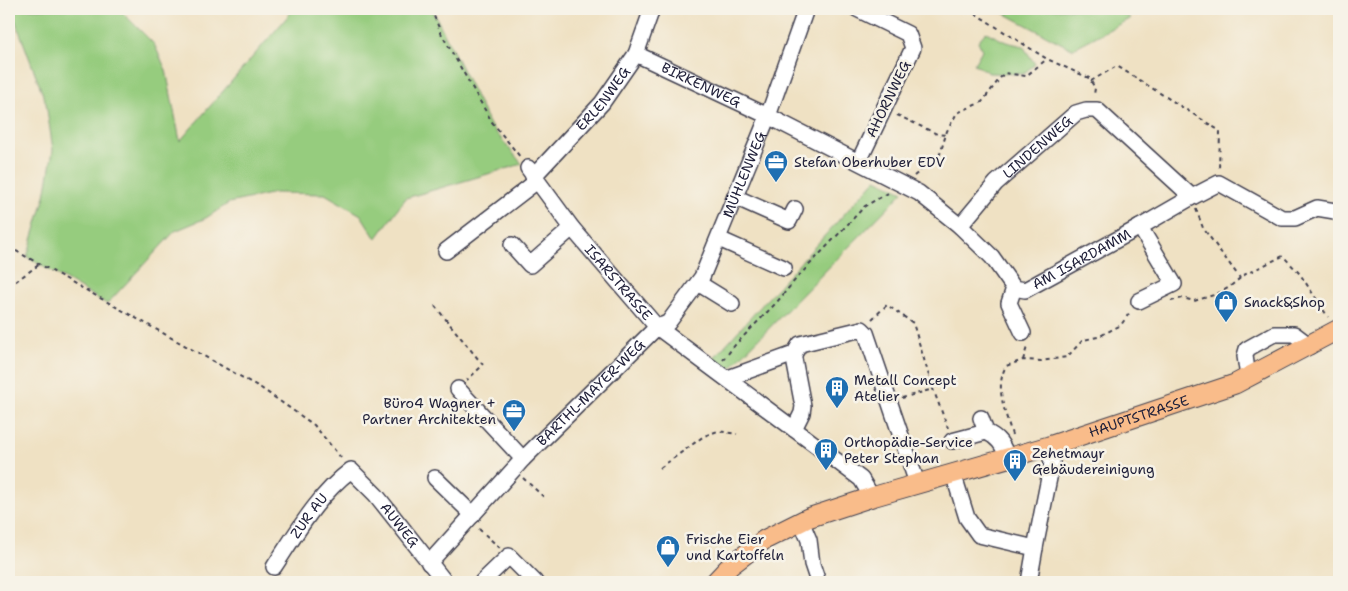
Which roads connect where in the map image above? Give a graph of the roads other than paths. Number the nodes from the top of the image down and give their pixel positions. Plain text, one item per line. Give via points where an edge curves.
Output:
1 (652, 9) edge
2 (806, 9) edge
3 (857, 9) edge
4 (636, 54) junction
5 (768, 116) junction
6 (859, 161) junction
7 (533, 175) junction
8 (1192, 196) junction
9 (735, 197) junction
10 (795, 209) dead end
11 (1339, 214) edge
12 (960, 226) junction
13 (1140, 227) junction
14 (572, 228) junction
15 (718, 239) junction
16 (512, 245) dead end
17 (446, 250) dead end
18 (784, 268) dead end
19 (698, 283) junction
20 (1014, 288) junction
21 (1139, 301) dead end
22 (732, 304) dead end
23 (657, 327) junction
24 (1337, 330) edge
25 (1023, 333) dead end
26 (1310, 346) junction
27 (794, 354) junction
28 (722, 374) junction
29 (1248, 377) junction
30 (458, 389) road end
31 (794, 429) junction
32 (952, 441) road end
33 (1049, 446) junction
34 (1012, 456) junction
35 (518, 465) junction
36 (351, 470) joint
37 (953, 473) junction
38 (434, 478) dead end
39 (917, 484) junction
40 (872, 497) junction
41 (470, 517) junction
42 (801, 522) junction
43 (1034, 548) junction
44 (429, 563) junction
45 (274, 567) dead end
46 (445, 582) edge
47 (482, 582) edge
48 (535, 582) edge
49 (715, 582) edge
50 (818, 582) edge
51 (1029, 582) edge

1 - 4 street, ERLENWEG
2 - 5 street, MÜHLENWEG
3 - 6 street, AHORNWEG via 908,34 913,48
4 - 5 street, BIRKENWEG
4 - 7 street, ERLENWEG via 602,103
5 - 6 street, AM ISARDAMM
5 - 9 street, MÜHLENWEG
6 - 12 street, AM ISARDAMM via 919,193
7 - 14 street, ISARSTRASSE
7 - 17 street, ERLENWEG
8 - 11 street, AM ISARDAMM via 1219,183 1282,218 1295,218 1317,208
8 - 12 street, LINDENWEG via 1097,110 1086,110 1076,114 1003,176
8 - 13 street, AM ISARDAMM
9 - 10 street via 789,221
9 - 15 street, MÜHLENWEG
12 - 20 street, AM ISARDAMM via 992,256
13 - 20 street, AM ISARDAMM via 1025,290
13 - 21 street via 1174,284
14 - 16 street via 530,265
14 - 23 street, ISARSTRASSE
15 - 18 street
15 - 19 street, MÜHLENWEG
19 - 22 street
19 - 23 street, MÜHLENWEG via 668,323
20 - 25 street via 1009,303
23 - 28 street, ISARSTRASSE
23 - 35 street, BARTHL-MAYER-WEG
24 - 26 main road, HAUPTSTRASSE
26 - 29 main road, HAUPTSTRASSE
26 - 29 street via 1294,334 1274,334 1247,349
27 - 28 street
27 - 31 street via 803,406
27 - 39 street via 800,344 862,329
28 - 31 street, ISARSTRASSE
29 - 33 main road, HAUPTSTRASSE
30 - 35 street
31 - 40 street, ISARSTRASSE via 861,479
32 - 34 street via 983,425
33 - 34 main road, HAUPTSTRASSE
33 - 43 street via 1052,463
34 - 37 main road, HAUPTSTRASSE
35 - 41 street, BARTHL-MAYER-WEG
36 - 44 street, AUWEG via 376,495
36 - 45 street, ZUR AU via 338,479 308,514
37 - 39 main road, HAUPTSTRASSE
37 - 43 street via 967,518 979,535
38 - 41 street
39 - 40 main road, HAUPTSTRASSE
40 - 42 main road, HAUPTSTRASSE
41 - 44 street, BARTHL-MAYER-WEG
42 - 49 main road, HAUPTSTRASSE via 764,540
42 - 50 street via 809,540
43 - 51 street
44 - 46 street, AUWEG
47 - 48 street via 509,556

